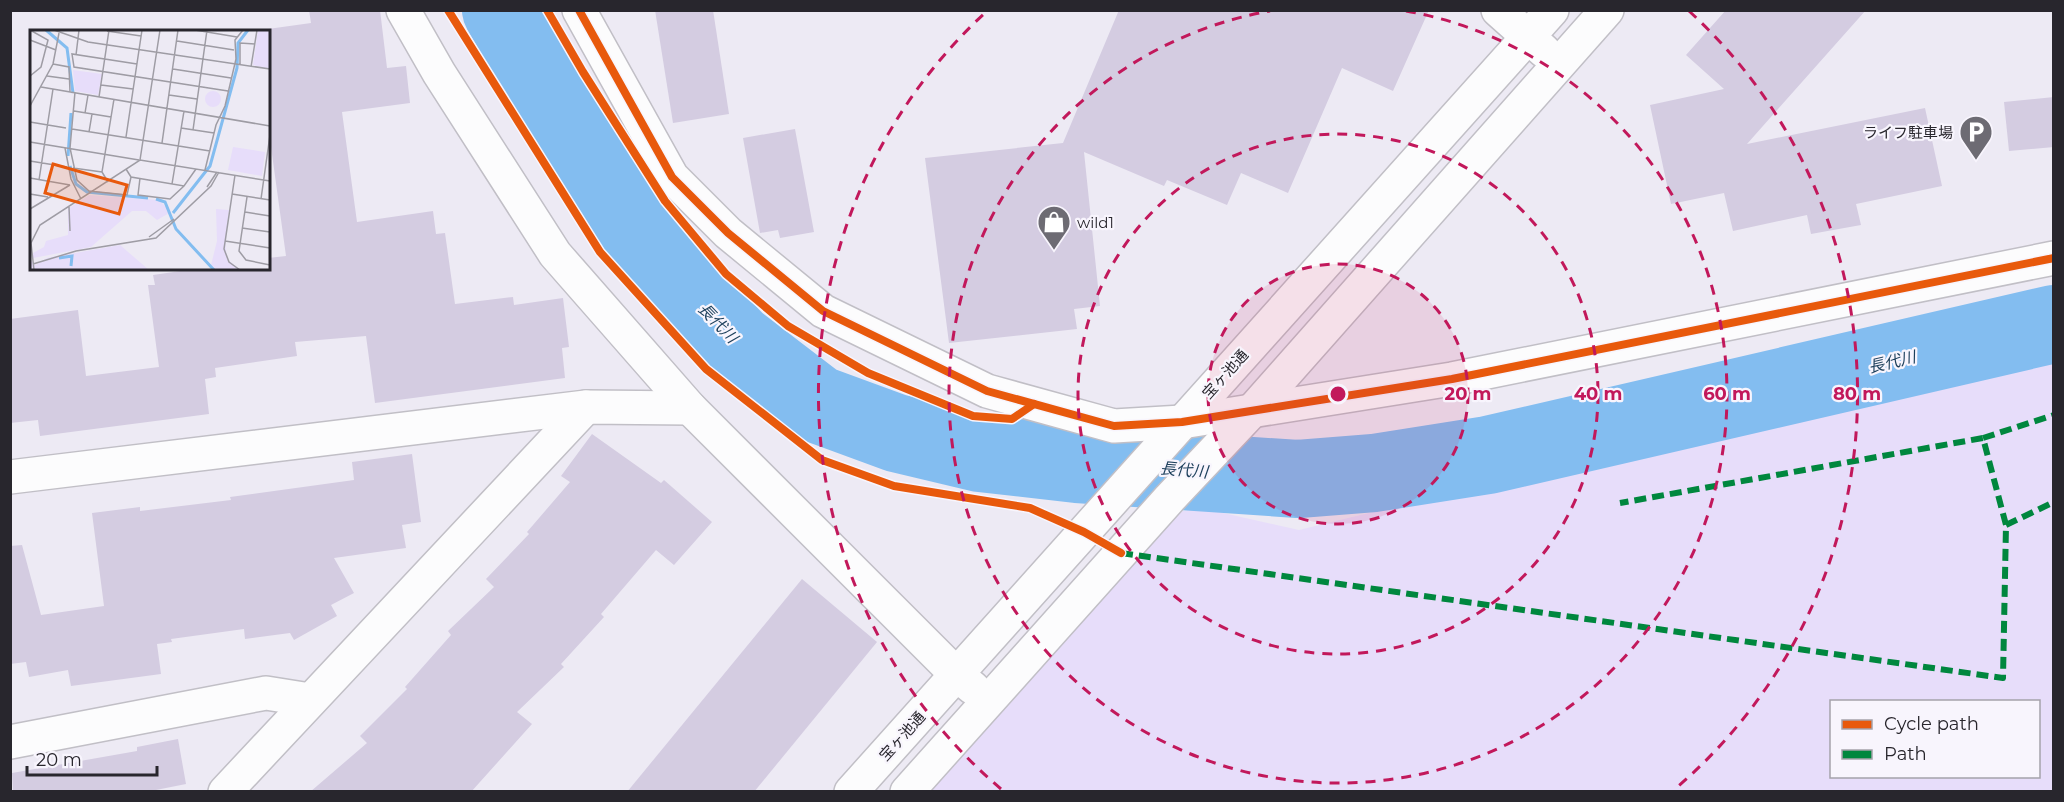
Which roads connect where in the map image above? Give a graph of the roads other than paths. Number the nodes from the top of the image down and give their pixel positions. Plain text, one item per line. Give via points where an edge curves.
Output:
1 (403, 10) edge
2 (579, 10) edge
3 (1498, 10) edge
4 (1552, 10) edge
5 (1607, 10) edge
6 (1528, 38) junction
7 (1559, 63) junction
8 (2054, 258) edge
9 (586, 407) junction
10 (690, 408) junction
11 (1252, 411) junction
12 (1171, 434) junction
13 (10, 477) edge
14 (957, 675) junction
15 (310, 700) junction
16 (988, 700) junction
17 (10, 742) edge
18 (225, 792) edge
19 (851, 792) edge
20 (907, 792) edge

1 - 10 street via 555,254
2 - 12 street via 672,177 728,233 823,311 987,391 1114,426
3 - 6 street
4 - 6 street, 宝ヶ池通
5 - 7 street
6 - 7 street
6 - 12 street, 宝ヶ池通
7 - 11 street
8 - 11 street via 1452,380
9 - 10 street
9 - 13 street
9 - 15 street
10 - 14 street
11 - 12 street
11 - 16 street
12 - 14 street, 宝ヶ池通
14 - 16 street
14 - 19 street, 宝ヶ池通
15 - 17 street via 266,693
15 - 18 street
16 - 20 street

